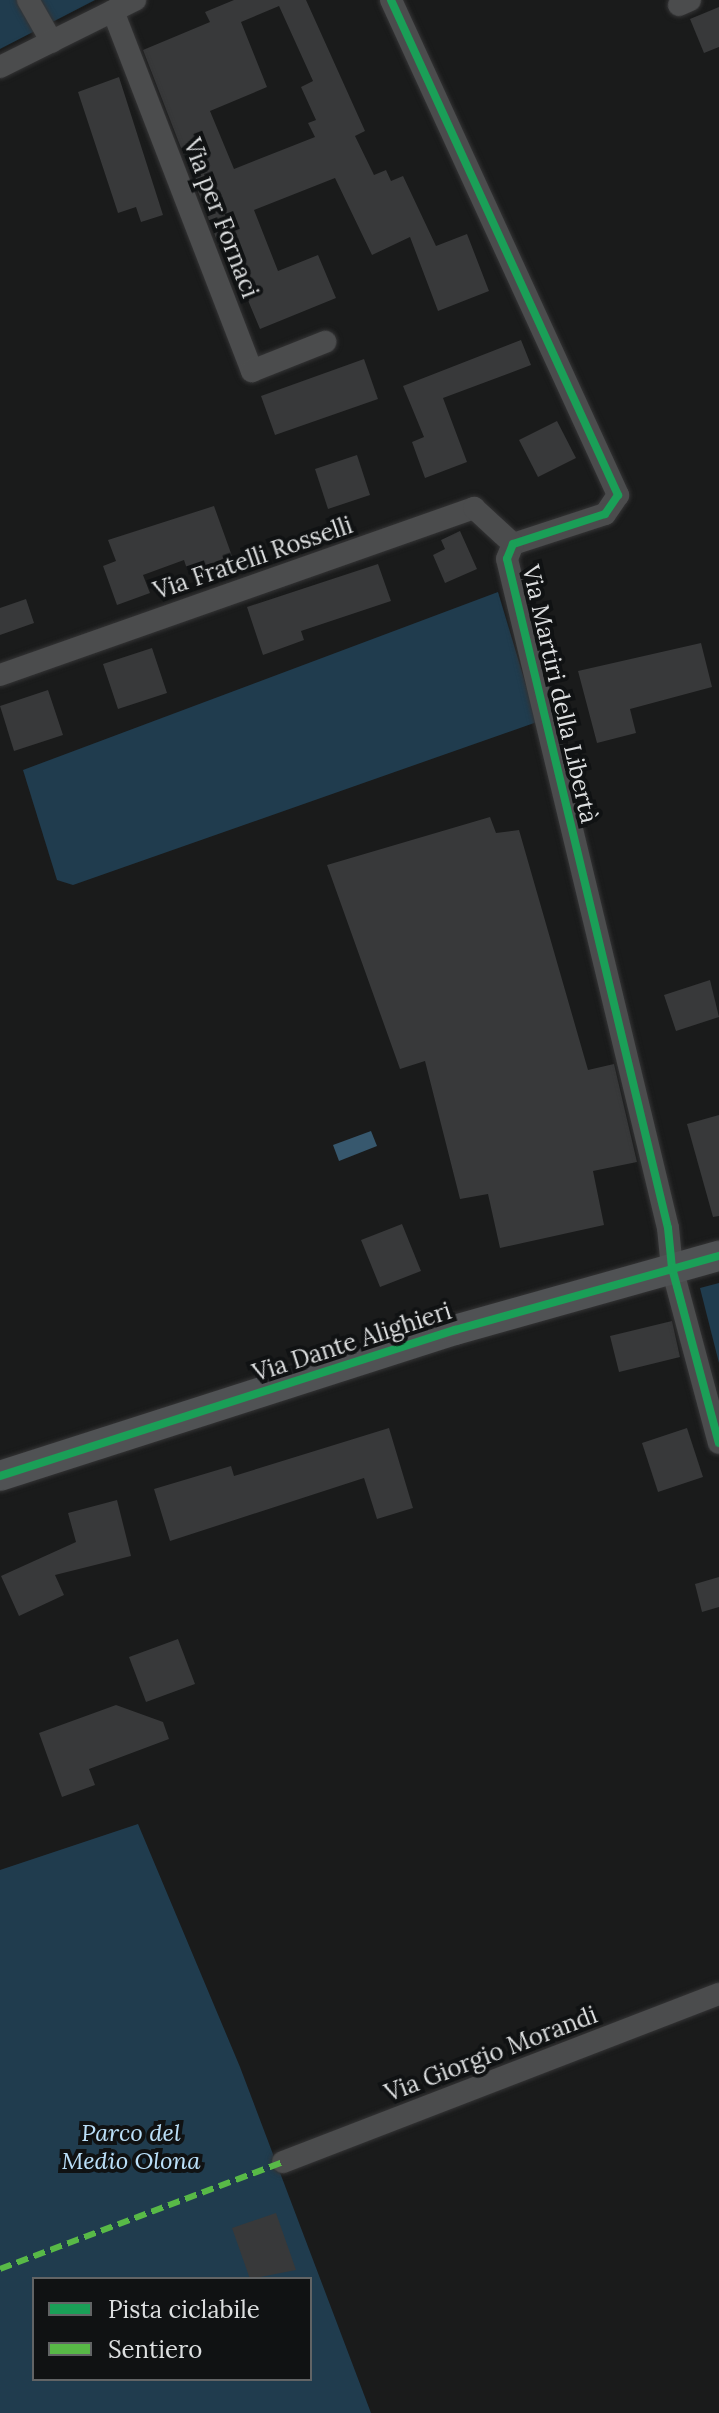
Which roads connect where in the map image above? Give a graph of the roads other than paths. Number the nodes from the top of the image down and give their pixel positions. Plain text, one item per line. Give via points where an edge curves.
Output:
1 (28, 0) edge
2 (135, 0) edge
3 (391, 0) edge
4 (113, 11) junction
5 (52, 42) junction
6 (0, 67) edge
7 (325, 342) dead end
8 (513, 544) junction
9 (0, 675) edge
10 (719, 1256) edge
11 (672, 1268) junction
12 (719, 1443) edge
13 (0, 1476) edge
14 (719, 1994) edge
15 (283, 2162) dead end

1 - 5 street
2 - 4 street
3 - 8 street, Via Martiri della Libertà via 618,495 605,514
4 - 5 street
4 - 7 street, Via per Fornaci via 252,371
5 - 6 street
8 - 9 street, Via Fratelli Rosselli via 474,508
8 - 11 street, Via Martiri della Libertà via 507,559 668,1228
10 - 11 street, Via Dante Alighieri
11 - 12 street, Via Martiri della Libertà
11 - 13 street, Via Dante Alighieri via 455,1330
14 - 15 street, Via Giorgio Morandi

